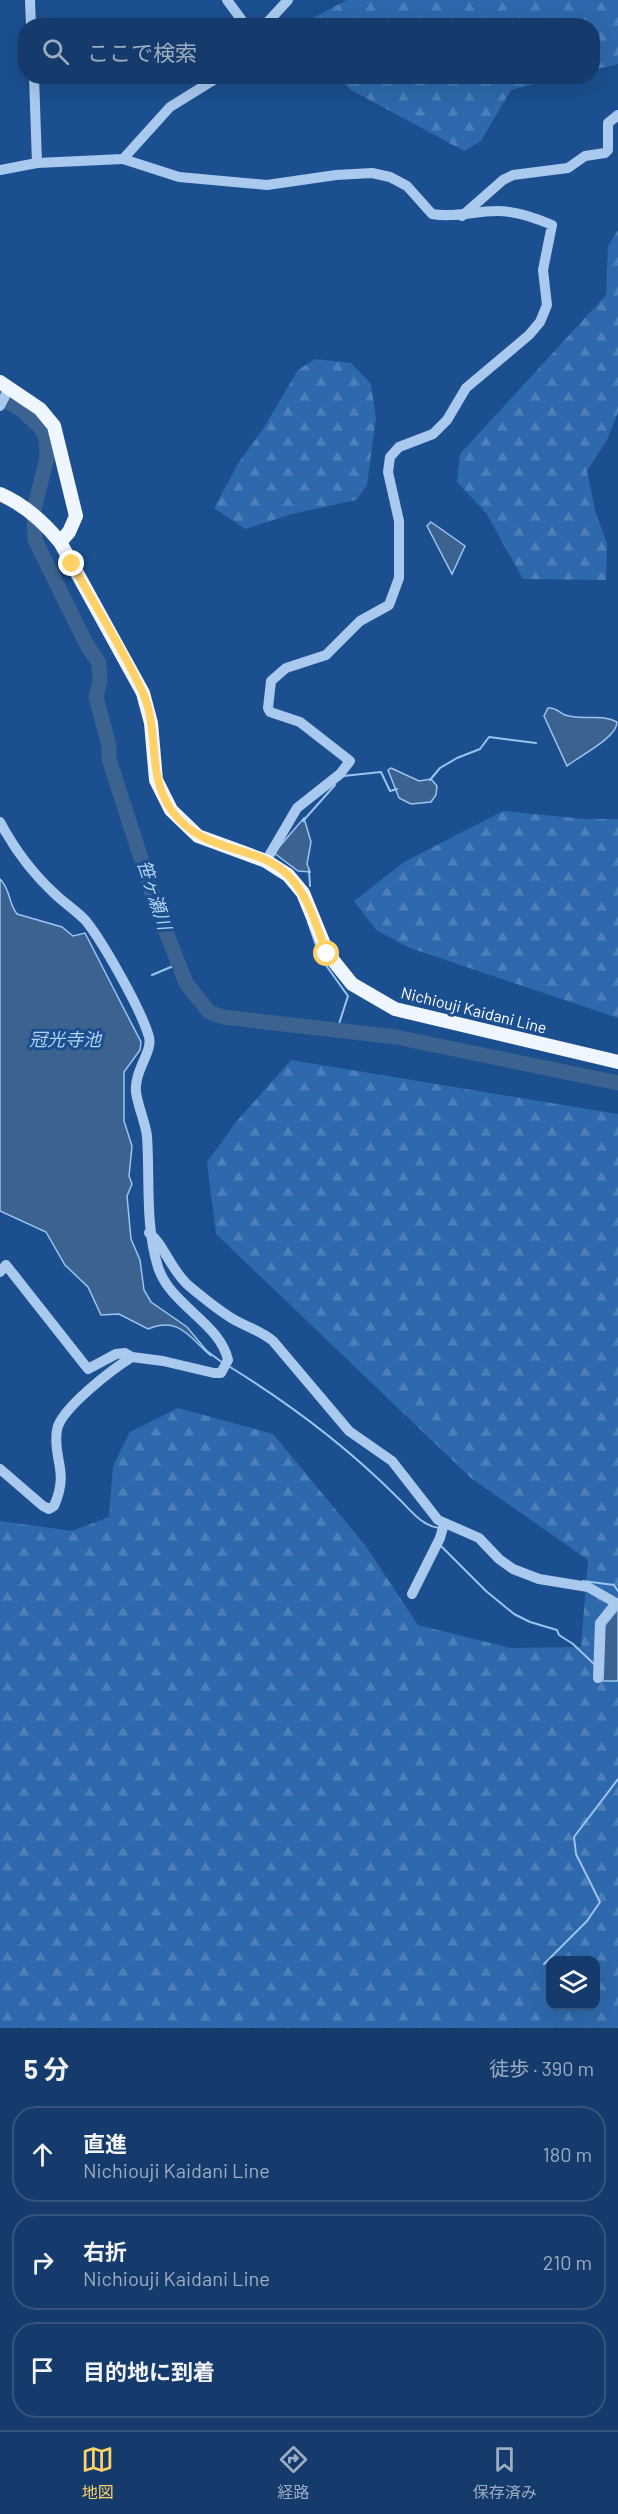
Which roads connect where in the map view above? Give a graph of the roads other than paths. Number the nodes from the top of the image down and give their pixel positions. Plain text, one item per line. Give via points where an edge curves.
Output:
1 (30, 0) edge
2 (226, 0) edge
3 (288, 0) edge
4 (31, 18) edge
5 (240, 18) edge
6 (271, 18) edge
7 (34, 84) edge
8 (207, 84) edge
9 (618, 115) edge
10 (123, 159) junction
11 (37, 163) junction
12 (0, 170) edge
13 (462, 216) junction
14 (5, 388) edge
15 (0, 406) edge
16 (0, 494) edge
17 (60, 542) junction
18 (0, 822) edge
19 (266, 861) junction
20 (618, 1062) edge
21 (149, 1232) junction
22 (0, 1272) edge
23 (132, 1357) junction
24 (0, 1468) edge
25 (448, 1527) junction
26 (412, 1594) dead end
27 (598, 1678) dead end

1 - 4 street
2 - 5 street
3 - 6 street
7 - 11 street
8 - 10 street via 170,107
9 - 13 street via 608,123 605,153 585,156 568,168 513,175
10 - 11 street
10 - 13 street via 179,177 267,185 372,173 407,186 432,214
11 - 12 street
13 - 19 street via 498,211 552,225 543,270 547,305 529,335 466,388 447,420 433,434 399,447 390,457 388,472 399,521 399,578 389,605 360,621 326,655 286,668 271,681 270,712 300,722 350,761 340,774 297,808
14 - 15 street
14 - 17 main road via 48,417 60,446 76,516
16 - 17 main road, Nichiouji Kaidani Line via 43,521
17 - 19 main road, Nichiouji Kaidani Line via 143,693 151,723 156,780 171,810 198,836
18 - 21 street via 32,872 84,919 103,945 150,1039 148,1053 137,1072 136,1092 147,1140
19 - 20 main road, Nichiouji Kaidani Line via 288,875 303,893 327,954 352,984 373,997 395,1009
21 - 23 street via 163,1282 204,1322 228,1360 221,1373 214,1373
21 - 25 street via 170,1266 188,1285 227,1316 273,1341 349,1431 392,1461
22 - 23 street via 6,1265 88,1369 116,1354
23 - 24 street via 110,1370 60,1419 57,1431 63,1474 54,1506 44,1506
25 - 26 street
25 - 27 street via 479,1538 513,1569 539,1579 588,1587 616,1603 600,1623

